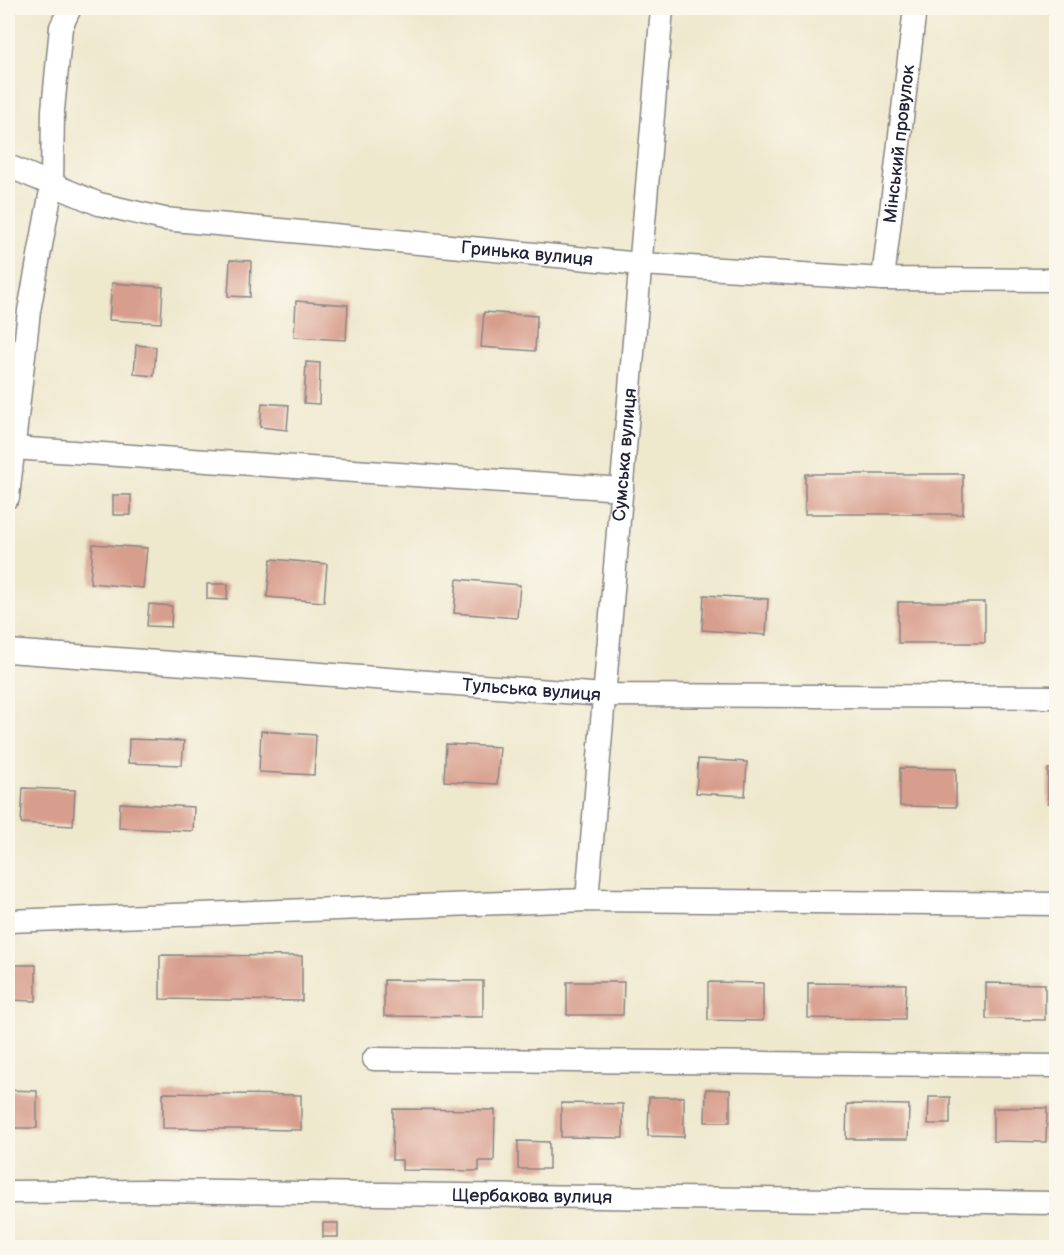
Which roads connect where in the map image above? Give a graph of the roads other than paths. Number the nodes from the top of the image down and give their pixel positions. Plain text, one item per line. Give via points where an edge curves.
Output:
1 (70, 8) edge
2 (662, 8) edge
3 (915, 8) edge
4 (8, 166) edge
5 (52, 185) junction
6 (641, 264) junction
7 (882, 279) junction
8 (1056, 280) edge
9 (13, 448) junction
10 (622, 489) junction
11 (8, 497) edge
12 (8, 651) edge
13 (604, 695) junction
14 (1056, 697) edge
15 (587, 900) junction
16 (1056, 904) edge
17 (8, 921) edge
18 (374, 1059) dead end
19 (1056, 1066) edge
20 (8, 1192) edge
21 (1056, 1203) edge

1 - 5 street via 61,27 53,110
2 - 6 street, Сумська вулиця
3 - 7 street, Мінський провулок
4 - 5 street, Гринька вулиця
5 - 6 street, Гринька вулиця via 99,204 164,219
5 - 9 street via 29,311
6 - 7 street, Гринька вулиця
6 - 10 street, Сумська вулиця
7 - 8 street, Гринька вулиця
9 - 10 street
9 - 11 street
10 - 13 street, Сумська вулиця
12 - 13 street, Тульська вулиця
13 - 14 street, Тульська вулиця
13 - 15 street, Сумська вулиця
15 - 16 street
15 - 17 street
18 - 19 street
20 - 21 street, Щербакова вулиця

